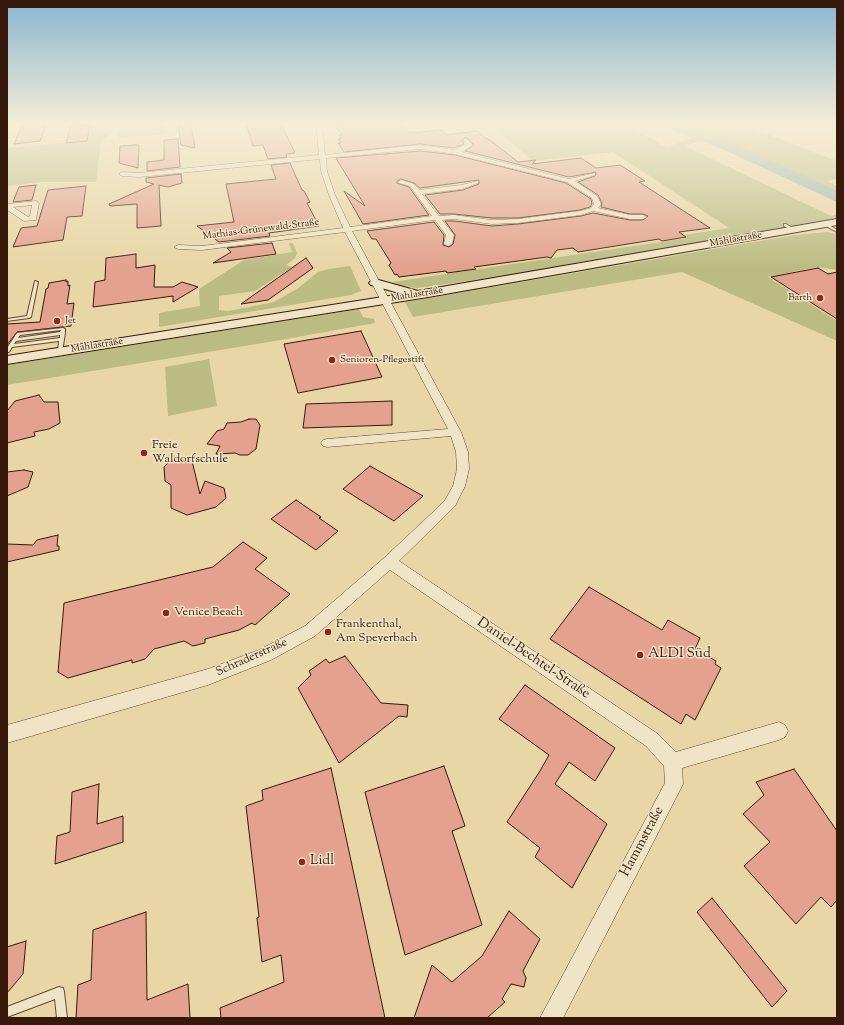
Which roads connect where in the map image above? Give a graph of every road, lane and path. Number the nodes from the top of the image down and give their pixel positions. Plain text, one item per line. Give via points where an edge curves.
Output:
1 (169, 172) edge
2 (325, 172) edge
3 (533, 172) edge
4 (122, 174) dead end
5 (593, 174) dead end
6 (569, 181) junction
7 (401, 182) dead end
8 (476, 182) dead end
9 (418, 192) junction
10 (593, 209) junction
11 (437, 218) junction
12 (643, 218) dead end
13 (837, 222) edge
14 (825, 224) junction
15 (347, 229) junction
16 (837, 231) edge
17 (448, 244) dead end
18 (178, 247) dead end
19 (36, 282) dead end
20 (375, 283) junction
21 (428, 294) junction
22 (385, 300) junction
23 (7, 320) edge
24 (61, 345) junction
25 (11, 346) junction
26 (7, 351) edge
27 (7, 360) edge
28 (455, 432) junction
29 (327, 443) dead end
30 (389, 562) junction
31 (780, 731) dead end
32 (7, 734) edge
33 (673, 762) junction
34 (7, 1012) edge
35 (62, 1018) edge
36 (551, 1018) edge

1 - 4 street
2 - 15 street, Schraderstraße
3 - 6 street
5 - 6 street
6 - 10 street via 595,197 598,204
7 - 9 street via 412,185
8 - 9 street via 462,187
9 - 11 street
10 - 11 street, Mathias-Grünewald-Straße via 506,222
10 - 12 street
11 - 15 street, Mathias-Grünewald-Straße
11 - 17 street via 450,235
13 - 14 street, Mahlastraße
14 - 16 lane
14 - 21 street, Mahlastraße via 790,227
15 - 18 street, Mathias-Grünewald-Straße via 202,248
15 - 20 street, Schraderstraße
19 - 23 lane via 29,317
20 - 21 street
20 - 22 street, Schraderstraße
21 - 22 street, Mahlastraße
22 - 24 street, Mahlastraße
22 - 28 street, Schraderstraße
24 - 25 lane
24 - 25 lane via 62,333 15,340
24 - 27 street, Mahlastraße
25 - 26 lane
28 - 29 street
28 - 30 street, Schraderstraße via 463,464 459,486 450,503
30 - 32 street, Schraderstraße via 310,631 265,655 208,678
30 - 33 street, Daniel-Bechtel-Straße via 652,740
31 - 33 street
33 - 36 street, Hammstraße via 674,784
34 - 35 lane via 60,992

